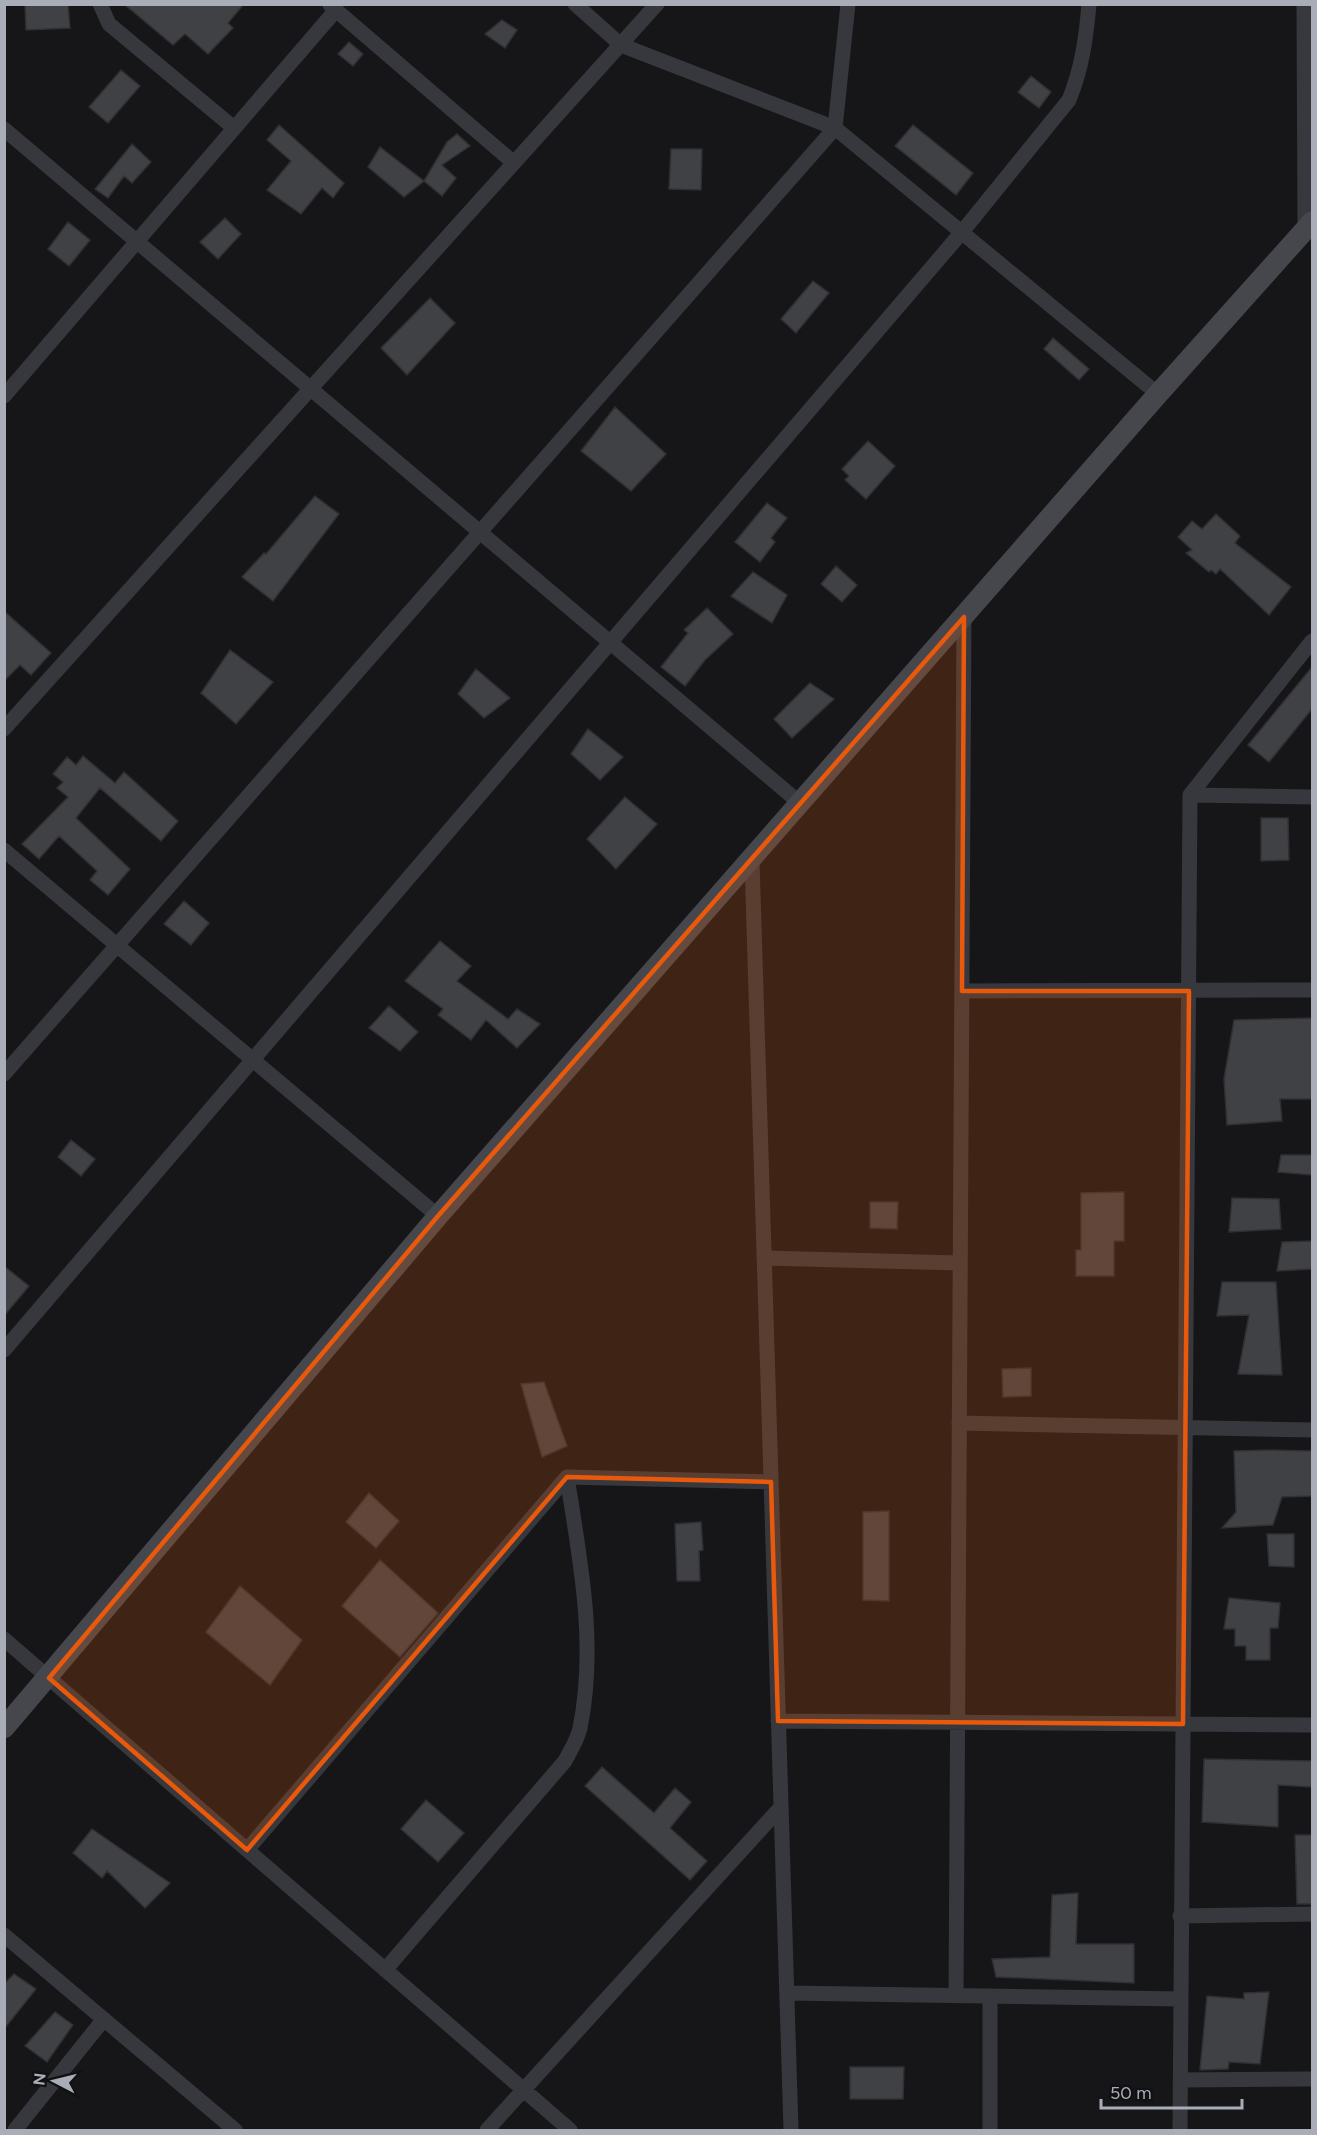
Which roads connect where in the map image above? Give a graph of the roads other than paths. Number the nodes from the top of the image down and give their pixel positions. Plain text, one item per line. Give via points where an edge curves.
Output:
1 (100, 4) edge
2 (575, 4) edge
3 (657, 4) edge
4 (848, 4) edge
5 (1089, 4) edge
6 (1304, 4) edge
7 (333, 7) edge
8 (621, 45) junction
9 (234, 128) junction
10 (835, 128) junction
11 (4, 129) edge
12 (514, 163) junction
13 (1309, 226) edge
14 (962, 232) junction
15 (137, 241) junction
16 (311, 389) junction
17 (1158, 394) junction
18 (4, 396) edge
19 (480, 532) junction
20 (964, 617) junction
21 (1312, 641) edge
22 (611, 643) junction
23 (4, 729) edge
24 (1190, 795) junction
25 (1312, 797) edge
26 (801, 804) junction
27 (4, 850) edge
28 (752, 861) junction
29 (117, 945) junction
30 (1312, 990) edge
31 (962, 991) junction
32 (1189, 991) junction
33 (253, 1060) junction
34 (4, 1074) edge
35 (438, 1216) junction
36 (764, 1258) junction
37 (960, 1263) junction
38 (4, 1350) edge
39 (959, 1423) junction
40 (1185, 1427) junction
41 (1312, 1430) edge
42 (567, 1477) junction
43 (771, 1482) junction
44 (4, 1639) edge
45 (49, 1678) junction
46 (778, 1721) junction
47 (957, 1723) junction
48 (1183, 1724) junction
49 (1312, 1725) edge
50 (4, 1728) edge
51 (781, 1807) junction
52 (247, 1850) junction
53 (1312, 1914) edge
54 (1180, 1916) junction
55 (4, 1935) edge
56 (386, 1970) junction
57 (787, 1993) junction
58 (956, 1995) junction
59 (990, 1996) junction
60 (1181, 1999) junction
61 (104, 2019) junction
62 (1312, 2079) edge
63 (1180, 2080) junction
64 (523, 2089) junction
65 (15, 2130) edge
66 (235, 2130) edge
67 (487, 2130) edge
68 (570, 2130) edge
69 (791, 2130) edge
70 (990, 2130) edge
71 (1180, 2130) edge

1 - 9 street via 109,24
2 - 8 street
3 - 8 street
4 - 10 street
5 - 14 street via 1086,44 1070,100
6 - 13 street
7 - 9 street
7 - 12 street
8 - 10 street
8 - 12 street
9 - 15 street
10 - 14 street
10 - 19 street
11 - 15 street
12 - 16 street
13 - 17 main road
14 - 17 street
14 - 22 street
15 - 16 street
15 - 18 street
16 - 19 street
16 - 23 street
17 - 20 main road
19 - 22 street
19 - 29 street
20 - 26 main road
20 - 31 street
21 - 24 street
22 - 26 street
22 - 33 street
24 - 25 street
24 - 32 street
26 - 28 main road
27 - 29 street
28 - 35 main road
28 - 36 street
29 - 33 street
29 - 34 street
30 - 32 street
31 - 32 street
31 - 37 street
32 - 40 street
33 - 35 street
33 - 38 street
35 - 45 main road
36 - 37 street
36 - 43 street
37 - 39 street
39 - 40 street
39 - 47 street
40 - 41 street
40 - 48 street
42 - 43 street
42 - 52 street
42 - 56 street via 586,1615 586,1678 580,1730 565,1761
43 - 46 street
44 - 45 street
45 - 50 main road
45 - 52 street
46 - 47 street
46 - 51 street
47 - 48 street
47 - 58 street
48 - 49 street
48 - 54 street
51 - 57 street
51 - 64 street
52 - 56 street
53 - 54 street
54 - 60 street
55 - 61 street
56 - 64 street
57 - 58 street
57 - 69 street
58 - 59 street
59 - 60 street
59 - 70 street
60 - 63 street
61 - 65 street
61 - 66 street
62 - 63 street
63 - 71 street
64 - 67 street
64 - 68 street

